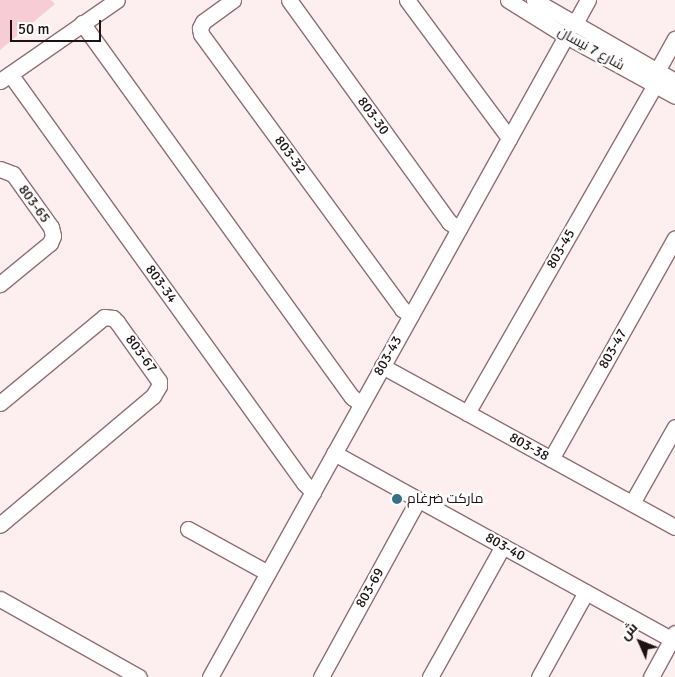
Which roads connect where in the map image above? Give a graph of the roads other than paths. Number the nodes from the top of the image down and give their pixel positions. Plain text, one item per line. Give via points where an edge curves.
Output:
1 (117, 0) edge
2 (234, 0) edge
3 (289, 0) edge
4 (407, 0) edge
5 (508, 0) edge
6 (534, 0) edge
7 (588, 0) edge
8 (82, 23) junction
9 (570, 30) junction
10 (675, 39) edge
11 (5, 78) edge
12 (656, 78) junction
13 (675, 81) edge
14 (675, 96) edge
15 (509, 138) junction
16 (0, 169) edge
17 (459, 229) junction
18 (675, 238) edge
19 (0, 284) edge
20 (411, 315) junction
21 (382, 366) junction
22 (0, 403) edge
23 (361, 404) junction
24 (467, 413) junction
25 (675, 427) edge
26 (334, 454) junction
27 (551, 459) junction
28 (313, 492) junction
29 (418, 500) junction
30 (632, 503) junction
31 (0, 525) edge
32 (675, 527) edge
33 (188, 529) dead end
34 (503, 546) junction
35 (268, 573) junction
36 (586, 592) junction
37 (0, 599) edge
38 (674, 638) edge
39 (139, 677) edge
40 (210, 677) edge
41 (321, 677) edge
42 (430, 677) edge
43 (539, 677) edge
44 (651, 677) edge

1 - 8 street
2 - 20 street, 803-32 via 203,22 201,34 402,309
3 - 17 street, 803-30 via 449,222
4 - 15 street
5 - 9 street, شارع 7 نيسان
6 - 9 street, شارع 7 نيسان
7 - 9 street, 803-43
8 - 11 street
8 - 23 street via 352,397
9 - 12 street, شارع 7 نيسان
9 - 15 street, 803-43
10 - 12 street, 803-45
11 - 28 street, 803-34
12 - 13 street, شارع 7 نيسان
12 - 14 street, شارع 7 نيسان
12 - 24 street, 803-45
15 - 17 street, 803-43
16 - 19 street, 803-65 via 13,174 51,228 53,236 50,243
17 - 20 street, 803-43
18 - 27 street, 803-47
20 - 21 street, 803-43
21 - 23 street, 803-43
21 - 24 street, 803-38
22 - 31 street, 803-67 via 104,317 117,322 159,380 153,396
23 - 26 street, 803-43
24 - 27 street, 803-38
25 - 30 street
26 - 28 street, 803-43
26 - 29 street, 803-40
27 - 30 street, 803-38
28 - 35 street, 803-43
29 - 34 street, 803-40
29 - 41 street, 803-69
30 - 32 street, 803-38
33 - 35 street
34 - 36 street, 803-40
34 - 42 street
35 - 40 street, 803-43
36 - 38 street, 803-40
36 - 43 street
37 - 39 street
38 - 44 street

